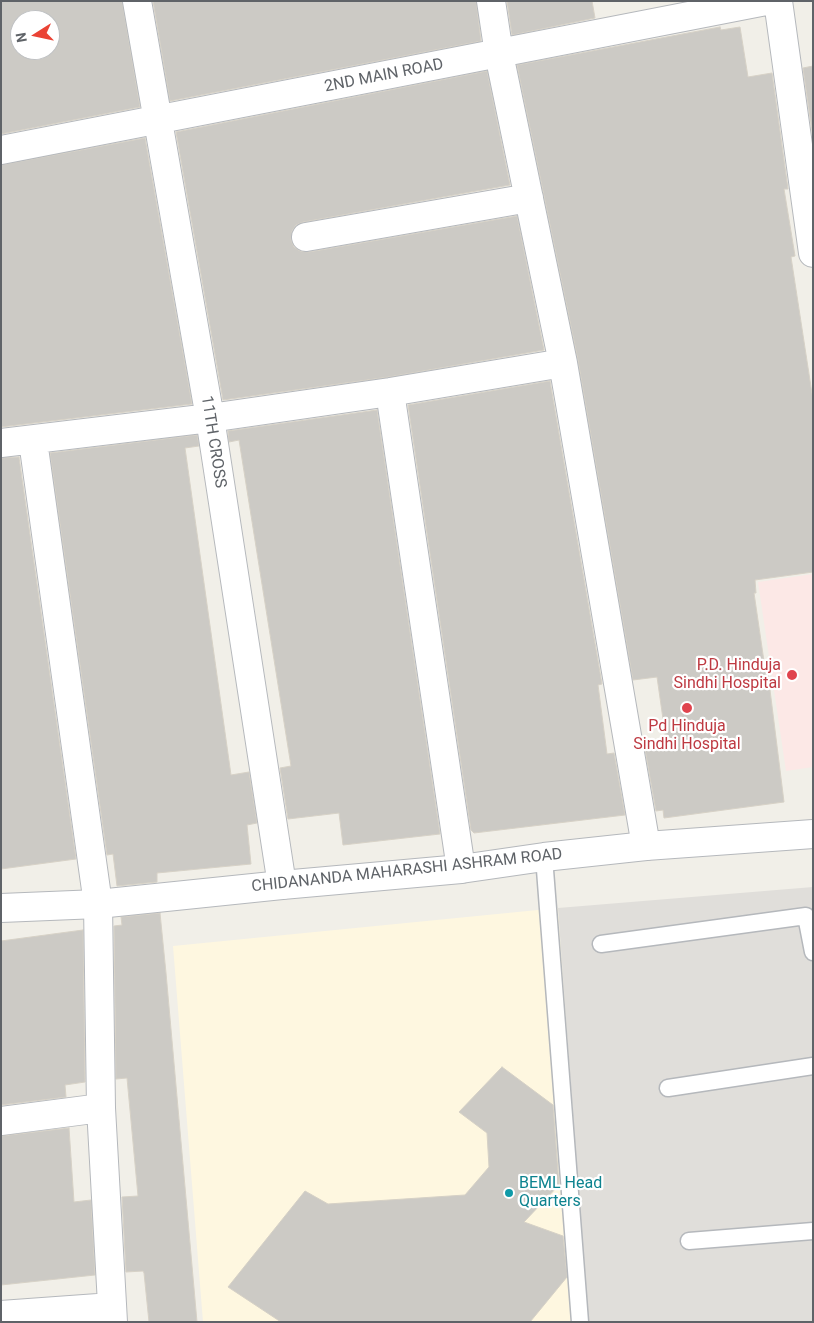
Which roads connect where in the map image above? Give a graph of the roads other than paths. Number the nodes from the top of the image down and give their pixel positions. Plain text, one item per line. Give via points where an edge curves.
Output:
1 (136, 1) edge
2 (492, 1) edge
3 (766, 1) edge
4 (778, 1) edge
5 (499, 54) junction
6 (157, 120) junction
7 (1, 150) edge
8 (529, 198) junction
9 (306, 237) dead end
10 (813, 253) edge
11 (563, 363) junction
12 (390, 392) junction
13 (210, 418) junction
14 (33, 441) junction
15 (1, 443) edge
16 (813, 834) edge
17 (646, 846) junction
18 (544, 857) junction
19 (461, 869) junction
20 (282, 884) junction
21 (98, 904) junction
22 (1, 908) edge
23 (601, 944) dead end
24 (813, 952) edge
25 (813, 1066) edge
26 (668, 1088) dead end
27 (101, 1108) junction
28 (1, 1121) edge
29 (813, 1231) edge
30 (689, 1241) dead end
31 (113, 1314) edge
32 (1, 1316) edge
33 (580, 1322) edge

1 - 6 street, 11TH CROSS
2 - 5 street
3 - 5 street, 2ND MAIN ROAD
4 - 10 street
5 - 6 street, 2ND MAIN ROAD
5 - 8 street
6 - 7 street, 2ND MAIN ROAD
6 - 13 street, 11TH CROSS
8 - 9 street
8 - 11 street
11 - 12 street
11 - 17 street
12 - 13 street
12 - 19 street
13 - 14 street
13 - 20 street, 11TH CROSS
14 - 15 street
14 - 21 street
16 - 17 street, CHIDANANDA MAHARASHI ASHRAM ROAD
17 - 18 street, CHIDANANDA MAHARASHI ASHRAM ROAD
18 - 19 street, CHIDANANDA MAHARASHI ASHRAM ROAD
18 - 33 lane
19 - 20 street, CHIDANANDA MAHARASHI ASHRAM ROAD
20 - 21 street, CHIDANANDA MAHARASHI ASHRAM ROAD
21 - 22 street, CHIDANANDA MAHARASHI ASHRAM ROAD
21 - 27 street
23 - 24 lane via 806,916
25 - 26 lane
27 - 28 street
27 - 31 street
29 - 30 lane
31 - 32 street

